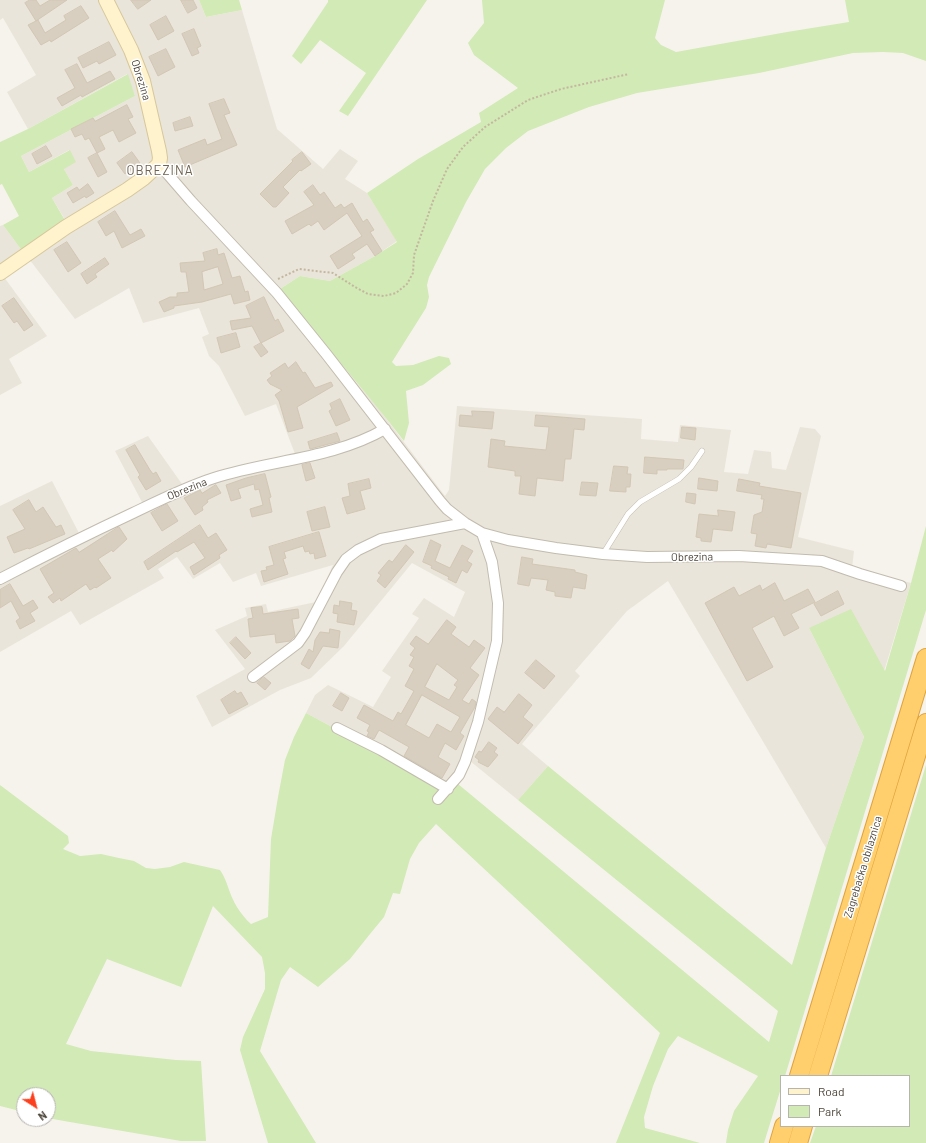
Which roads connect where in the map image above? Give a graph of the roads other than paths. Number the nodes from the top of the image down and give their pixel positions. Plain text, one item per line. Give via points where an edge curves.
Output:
1 (106, 0) edge
2 (159, 164) junction
3 (0, 273) edge
4 (385, 429) junction
5 (702, 451) dead end
6 (465, 523) junction
7 (482, 533) junction
8 (603, 554) junction
9 (0, 579) edge
10 (901, 586) dead end
11 (926, 658) edge
12 (253, 677) dead end
13 (926, 723) edge
14 (337, 728) dead end
15 (448, 789) junction
16 (438, 799) dead end
17 (799, 1075) edge
18 (818, 1075) edge
19 (784, 1127) edge
20 (803, 1127) edge
21 (779, 1143) edge
22 (798, 1143) edge

1 - 2 street, Obrezina via 143,81 159,151
2 - 3 street via 127,190 66,227
2 - 4 street, Obrezina via 191,202 277,293
4 - 6 street, Obrezina via 440,501
4 - 9 street, Obrezina via 356,444 215,478 184,489
5 - 8 lane via 692,467 680,479 640,502 628,514
6 - 7 street, Obrezina
6 - 12 street via 381,539 358,550 346,559 337,572 298,643
7 - 8 street, Obrezina via 524,543
7 - 15 street via 492,562 498,603 496,641 478,722 465,762
8 - 10 street, Obrezina via 647,557 739,556 822,561
11 - 17 highway, Zagrebačka obilaznica
13 - 18 highway, Zagrebačka obilaznica
14 - 15 street via 402,761
15 - 16 street
19 - 21 highway
20 - 22 highway

